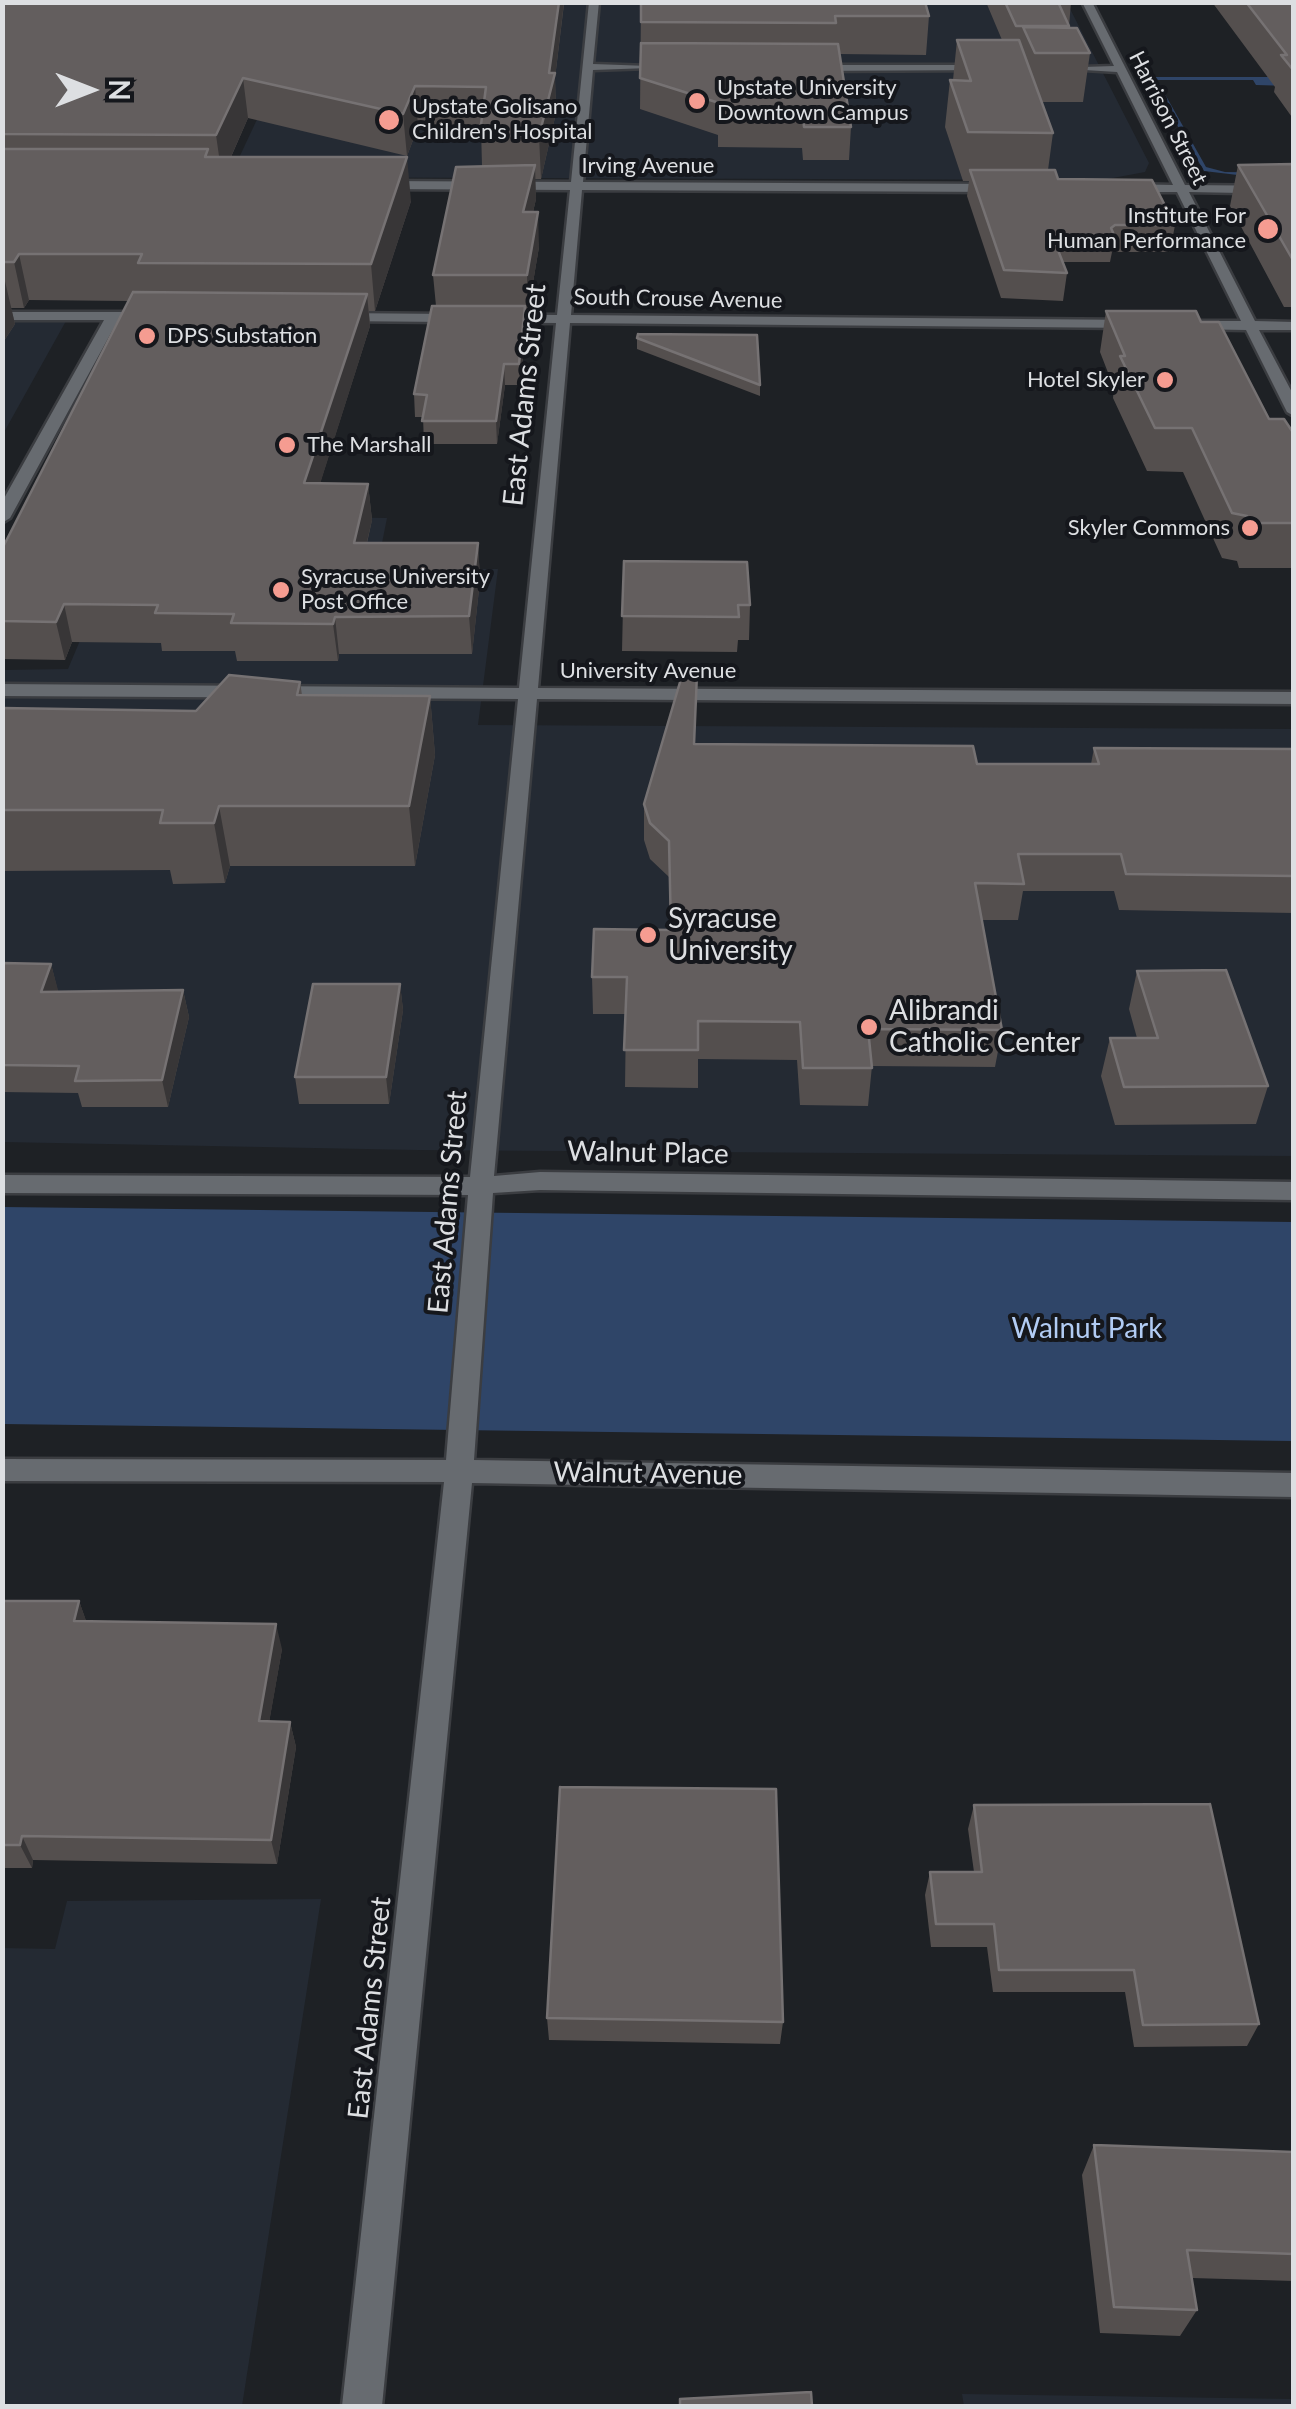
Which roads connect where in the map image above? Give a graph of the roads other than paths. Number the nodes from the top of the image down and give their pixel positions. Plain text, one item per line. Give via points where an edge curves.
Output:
1 (594, 2) edge
2 (1087, 2) edge
3 (588, 67) junction
4 (694, 67) edge
5 (793, 68) edge
6 (1008, 68) edge
7 (1047, 68) edge
8 (1118, 69) junction
9 (371, 185) edge
10 (580, 186) junction
11 (1022, 188) edge
12 (1100, 188) edge
13 (1178, 189) junction
14 (1294, 190) edge
15 (2, 316) edge
16 (113, 316) junction
17 (174, 316) edge
18 (328, 316) edge
19 (566, 318) junction
20 (1153, 325) edge
21 (1172, 325) edge
22 (1247, 326) junction
23 (1294, 326) edge
24 (1294, 412) edge
25 (2, 518) edge
26 (2, 690) edge
27 (528, 693) junction
28 (1294, 698) edge
29 (2, 1184) edge
30 (482, 1186) junction
31 (1294, 1191) edge
32 (2, 1470) edge
33 (458, 1471) junction
34 (1294, 1485) edge
35 (362, 2406) edge

1 - 3 street, East Adams Street
2 - 8 street, Harrison Street
3 - 4 street
3 - 10 street, East Adams Street
5 - 6 street
7 - 8 street
8 - 13 street, Harrison Street
9 - 10 street, Irving Avenue
10 - 11 street, Irving Avenue
10 - 19 street, East Adams Street
12 - 13 street
13 - 14 street
13 - 22 street, Harrison Street
15 - 16 street
16 - 17 street
16 - 25 street
18 - 19 street, South Crouse Avenue
19 - 20 street, South Crouse Avenue
19 - 27 street, East Adams Street
21 - 22 street
22 - 23 street
22 - 24 street, Harrison Street
26 - 27 street, University Avenue
27 - 28 street, University Avenue
27 - 30 street, East Adams Street
29 - 30 street, Walnut Place
30 - 31 street, Walnut Place via 540,1181
30 - 33 street, East Adams Street
32 - 33 street, Walnut Avenue
33 - 34 street, Walnut Avenue
33 - 35 street, East Adams Street

